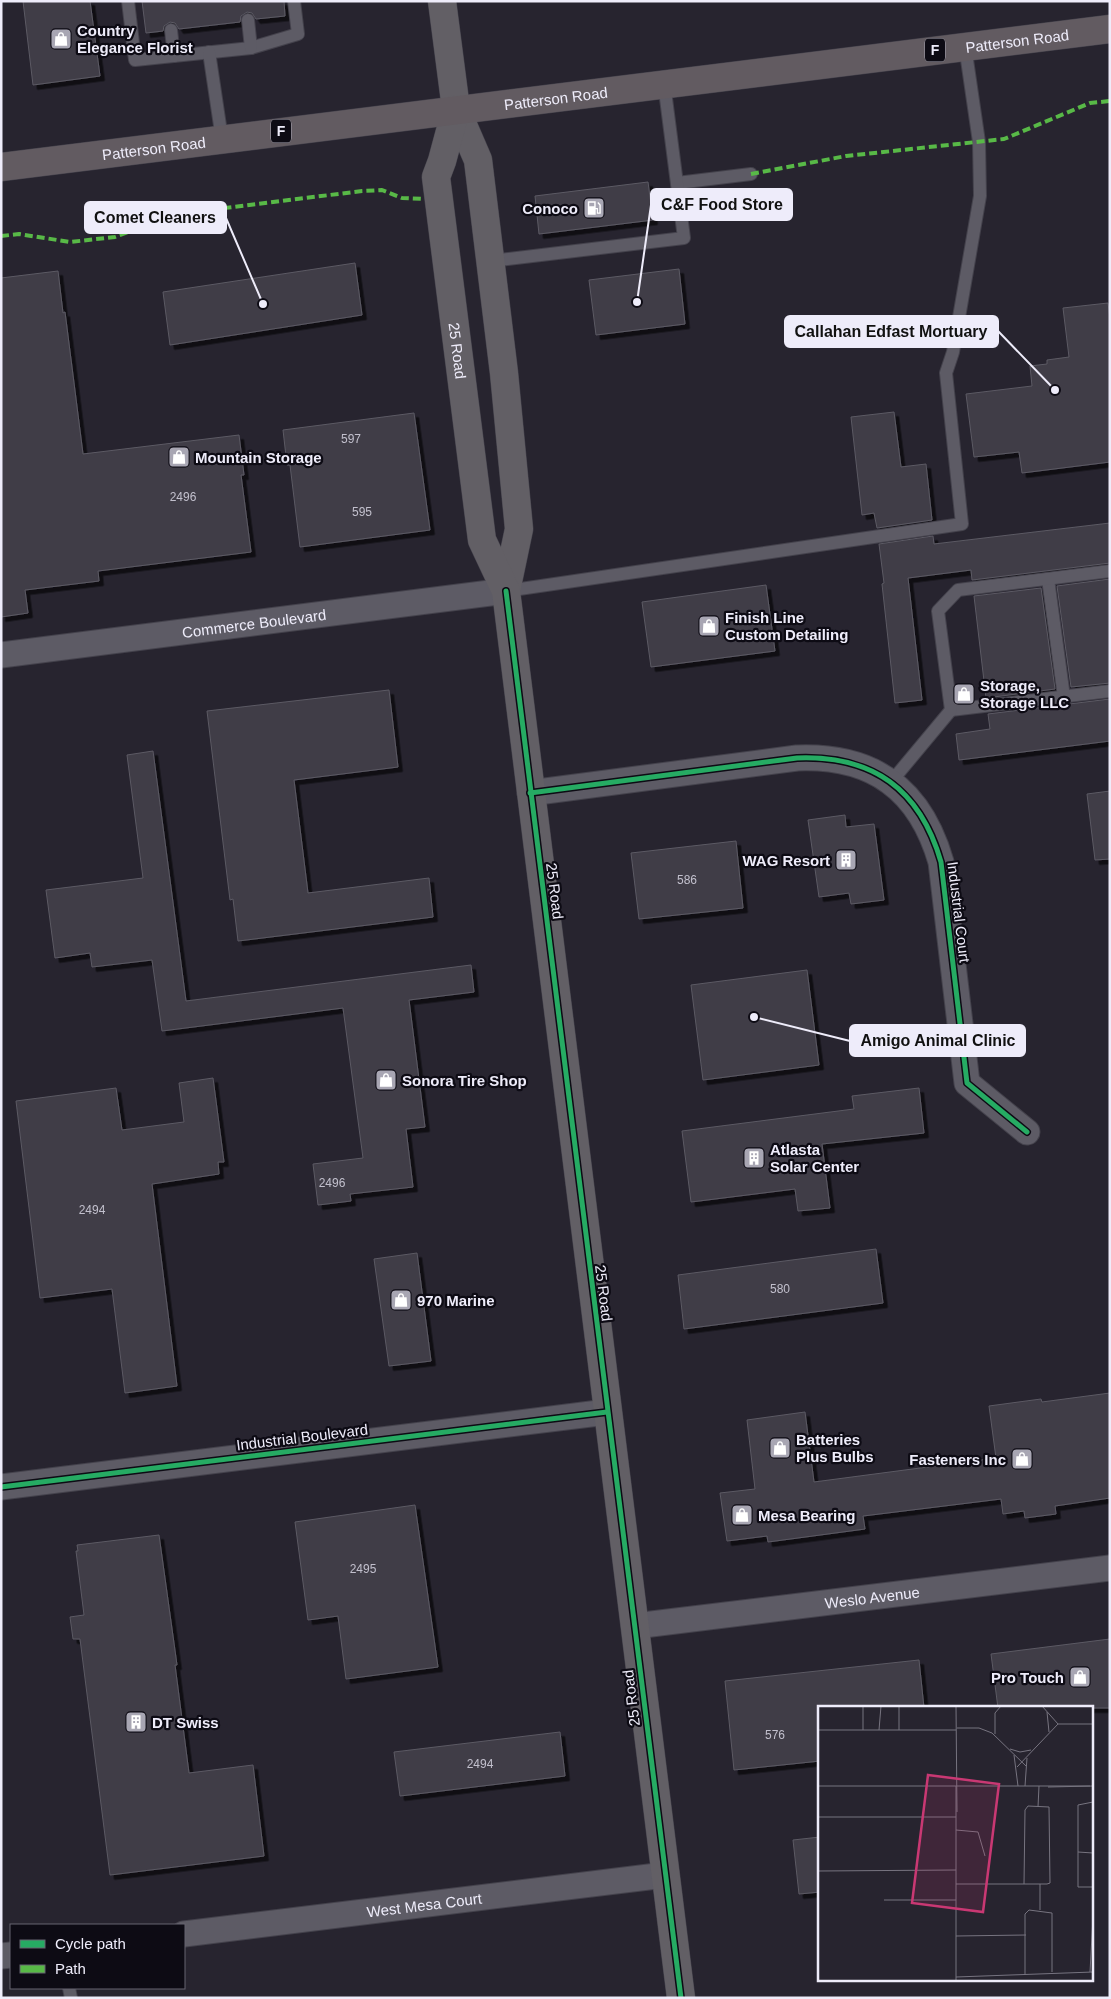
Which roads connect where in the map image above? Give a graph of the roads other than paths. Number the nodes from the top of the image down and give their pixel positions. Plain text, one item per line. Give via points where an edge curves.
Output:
1 (128, 1) edge
2 (294, 1) edge
3 (442, 1) edge
4 (248, 20) dead end
5 (1110, 28) edge
6 (171, 30) dead end
7 (965, 46) junction
8 (251, 48) junction
9 (209, 52) junction
10 (174, 56) junction
11 (664, 83) junction
12 (456, 109) junction
13 (222, 139) junction
14 (1, 167) edge
15 (751, 174) dead end
16 (677, 183) junction
17 (491, 261) junction
18 (1110, 571) edge
19 (1048, 578) junction
20 (506, 591) junction
21 (1, 655) edge
22 (1110, 691) edge
23 (1064, 697) junction
24 (952, 710) junction
25 (891, 782) junction
26 (530, 793) junction
27 (1027, 1132) dead end
28 (607, 1412) junction
29 (1, 1487) edge
30 (1110, 1568) edge
31 (635, 1626) junction
32 (665, 1875) junction
33 (185, 1934) edge
34 (680, 1998) edge

1 - 10 lane via 135,60
2 - 8 lane via 298,34
3 - 12 main road, 25 Road
4 - 8 lane
5 - 7 main road, Patterson Road / F
6 - 10 lane
7 - 11 main road, Patterson Road / F
7 - 20 lane via 979,142 980,196 953,352 946,373 962,524
8 - 9 lane
9 - 10 lane
9 - 13 lane
11 - 12 main road, Patterson Road / F
11 - 16 lane
12 - 13 main road, Patterson Road / F
12 - 17 main road, 25 Road via 478,160
12 - 20 main road, 25 Road via 436,177 482,540
13 - 14 main road, Patterson Road / F
15 - 16 lane
16 - 17 lane via 684,238
17 - 20 main road, 25 Road via 520,529
18 - 19 lane
19 - 23 lane
19 - 24 lane via 958,590 938,611
20 - 21 street, Commerce Boulevard
20 - 26 main road, 25 Road
22 - 23 lane
23 - 24 lane
24 - 25 lane
25 - 26 street, Industrial Court via 863,767 819,757
25 - 27 street, Industrial Court via 918,809 935,841 941,862 968,1083
26 - 28 main road, 25 Road
28 - 29 street, Industrial Boulevard
28 - 31 main road, 25 Road
30 - 31 street, Weslo Avenue
31 - 32 main road, 25 Road
32 - 33 street, West Mesa Court
32 - 34 main road, 25 Road

